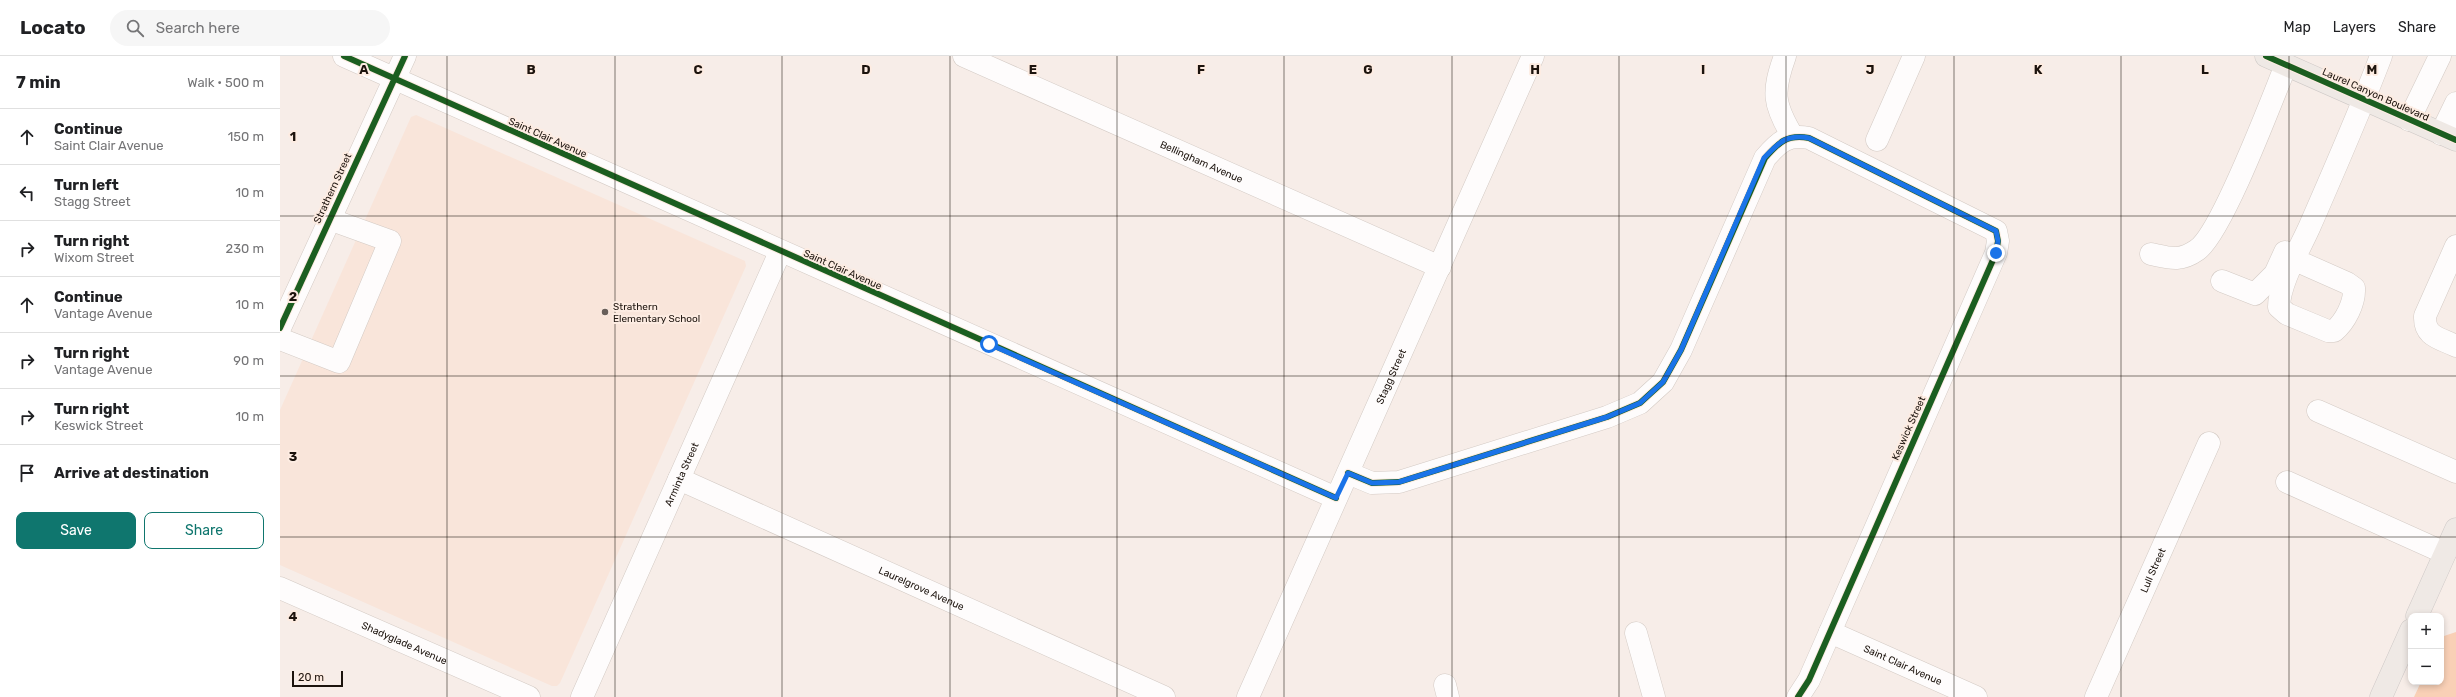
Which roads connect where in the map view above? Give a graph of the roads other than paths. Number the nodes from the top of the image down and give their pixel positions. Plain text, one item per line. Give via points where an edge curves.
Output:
1 (344, 56) edge
2 (405, 56) edge
3 (964, 56) edge
4 (1533, 56) edge
5 (1785, 56) edge
6 (1914, 56) edge
7 (2382, 56) edge
8 (2440, 56) edge
9 (2276, 60) edge
10 (395, 79) junction
11 (2360, 98) junction
12 (2456, 103) edge
13 (2409, 120) junction
14 (1793, 137) junction
15 (2449, 137) edge
16 (1877, 140) dead end
17 (329, 219) junction
18 (2456, 246) edge
19 (780, 252) junction
20 (2151, 254) dead end
21 (2295, 260) dead end
22 (1440, 267) junction
23 (2222, 281) dead end
24 (285, 304) edge
25 (280, 328) edge
26 (280, 340) edge
27 (2456, 346) edge
28 (2318, 411) dead end
29 (2209, 443) dead end
30 (2456, 472) edge
31 (1348, 473) junction
32 (679, 479) junction
33 (2287, 482) dead end
34 (1336, 498) junction
35 (2453, 539) edge
36 (280, 588) edge
37 (2418, 613) edge
38 (1830, 632) junction
39 (1636, 633) dead end
40 (2408, 637) edge
41 (529, 697) edge
42 (582, 697) edge
43 (1164, 697) edge
44 (1248, 697) edge
45 (1654, 697) edge
46 (1798, 697) edge
47 (1976, 697) edge
48 (2096, 697) edge
49 (2381, 697) edge

1 - 10 street, Saint Clair Avenue
2 - 10 street, Strathern Street
3 - 22 street, Bellingham Avenue
4 - 22 street, Stagg Street
5 - 14 street via 1776,80 1777,99 1779,115
6 - 16 street
7 - 11 street
8 - 13 street
9 - 11 main road, Laurel Canyon Boulevard
9 - 20 street via 2265,119 2213,233 2198,250 2177,260
10 - 17 street, Strathern Street
10 - 19 street, Saint Clair Avenue
11 - 13 main road, Laurel Canyon Boulevard
11 - 21 street
11 - 23 street via 2275,274 2255,294
12 - 15 street
13 - 15 main road, Laurel Canyon Boulevard
14 - 31 street via 1778,144 1764,158 1681,350 1663,382 1640,403 1607,417 1399,482 1372,483
14 - 38 street, Keswick Street via 1809,138 1996,231 1998,241 1993,260
17 - 24 street, Strathern Street
17 - 26 street via 390,241 339,362
18 - 27 street via 2425,316 2425,326 2430,333
19 - 32 street, Arminta Street
19 - 34 street, Saint Clair Avenue
22 - 31 street, Stagg Street
24 - 25 street, Strathern Street
28 - 30 street
29 - 48 street, Lull Street
31 - 34 street, Stagg Street
32 - 42 street, Arminta Street
32 - 43 street, Laurelgrove Avenue
33 - 35 street
34 - 44 street, Stagg Street
35 - 37 main road
36 - 41 street, Shadyglade Avenue
38 - 46 street, Keswick Street via 1809,680
38 - 47 street, Saint Clair Avenue
39 - 45 street
40 - 49 main road

